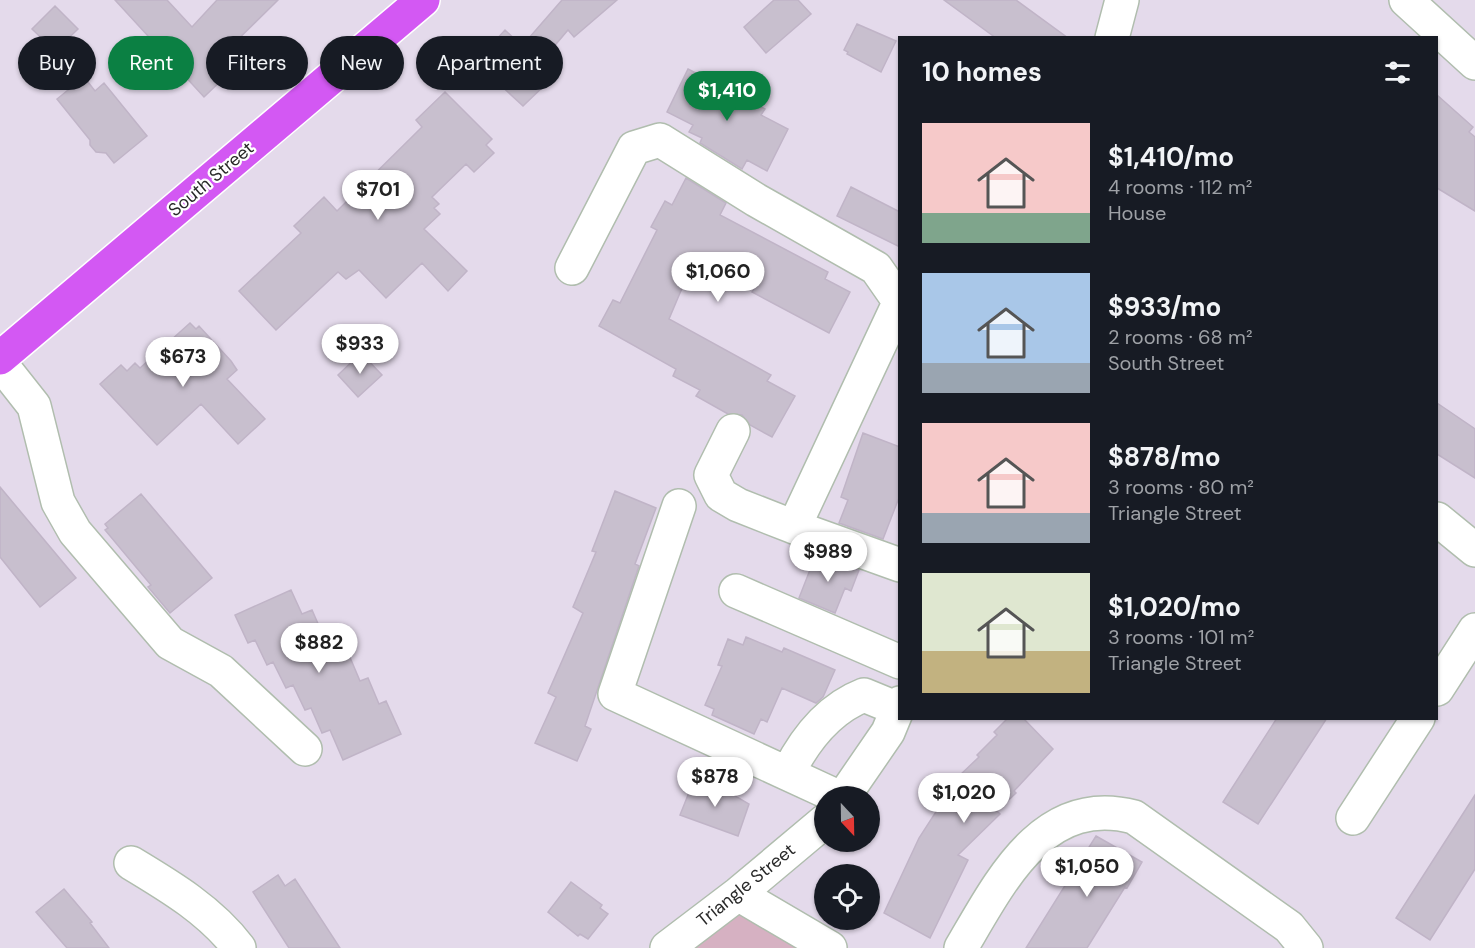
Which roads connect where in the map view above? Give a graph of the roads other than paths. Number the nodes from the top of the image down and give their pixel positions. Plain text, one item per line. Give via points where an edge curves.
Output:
1 (423, 0) edge
2 (1122, 0) edge
3 (1406, 0) edge
4 (1113, 36) edge
5 (1475, 63) edge
6 (572, 268) dead end
7 (898, 300) edge
8 (898, 303) edge
9 (0, 358) edge
10 (0, 363) edge
11 (733, 431) dead end
12 (679, 506) dead end
13 (1438, 520) edge
14 (794, 526) junction
15 (1475, 550) edge
16 (898, 564) edge
17 (736, 591) dead end
18 (1475, 630) edge
19 (898, 661) edge
20 (1438, 687) edge
21 (898, 706) edge
22 (898, 708) edge
23 (1417, 720) edge
24 (305, 749) dead end
25 (788, 773) junction
26 (815, 786) edge
27 (851, 786) edge
28 (1353, 818) dead end
29 (814, 830) edge
30 (131, 863) dead end
31 (738, 894) junction
32 (239, 948) edge
33 (667, 948) edge
34 (830, 948) edge
35 (961, 948) edge
36 (1306, 948) edge

1 - 9 main road, South Street
2 - 4 street
3 - 5 street
6 - 7 street via 634,148 660,140 876,268
8 - 14 street
10 - 24 street via 34,406 58,502 75,532 170,644 221,671
11 - 14 street via 711,475 721,495
12 - 25 street via 615,694
13 - 15 street
14 - 16 street
17 - 19 street
18 - 20 street
21 - 25 street via 864,695 855,699 807,739
22 - 27 street via 888,732
23 - 28 street
25 - 26 street
29 - 31 street, Triangle Street
30 - 32 street via 205,912
31 - 33 street, Triangle Street
31 - 34 street
35 - 36 street via 1000,883 1043,833 1064,820 1090,812 1116,812 1134,817 1289,927

